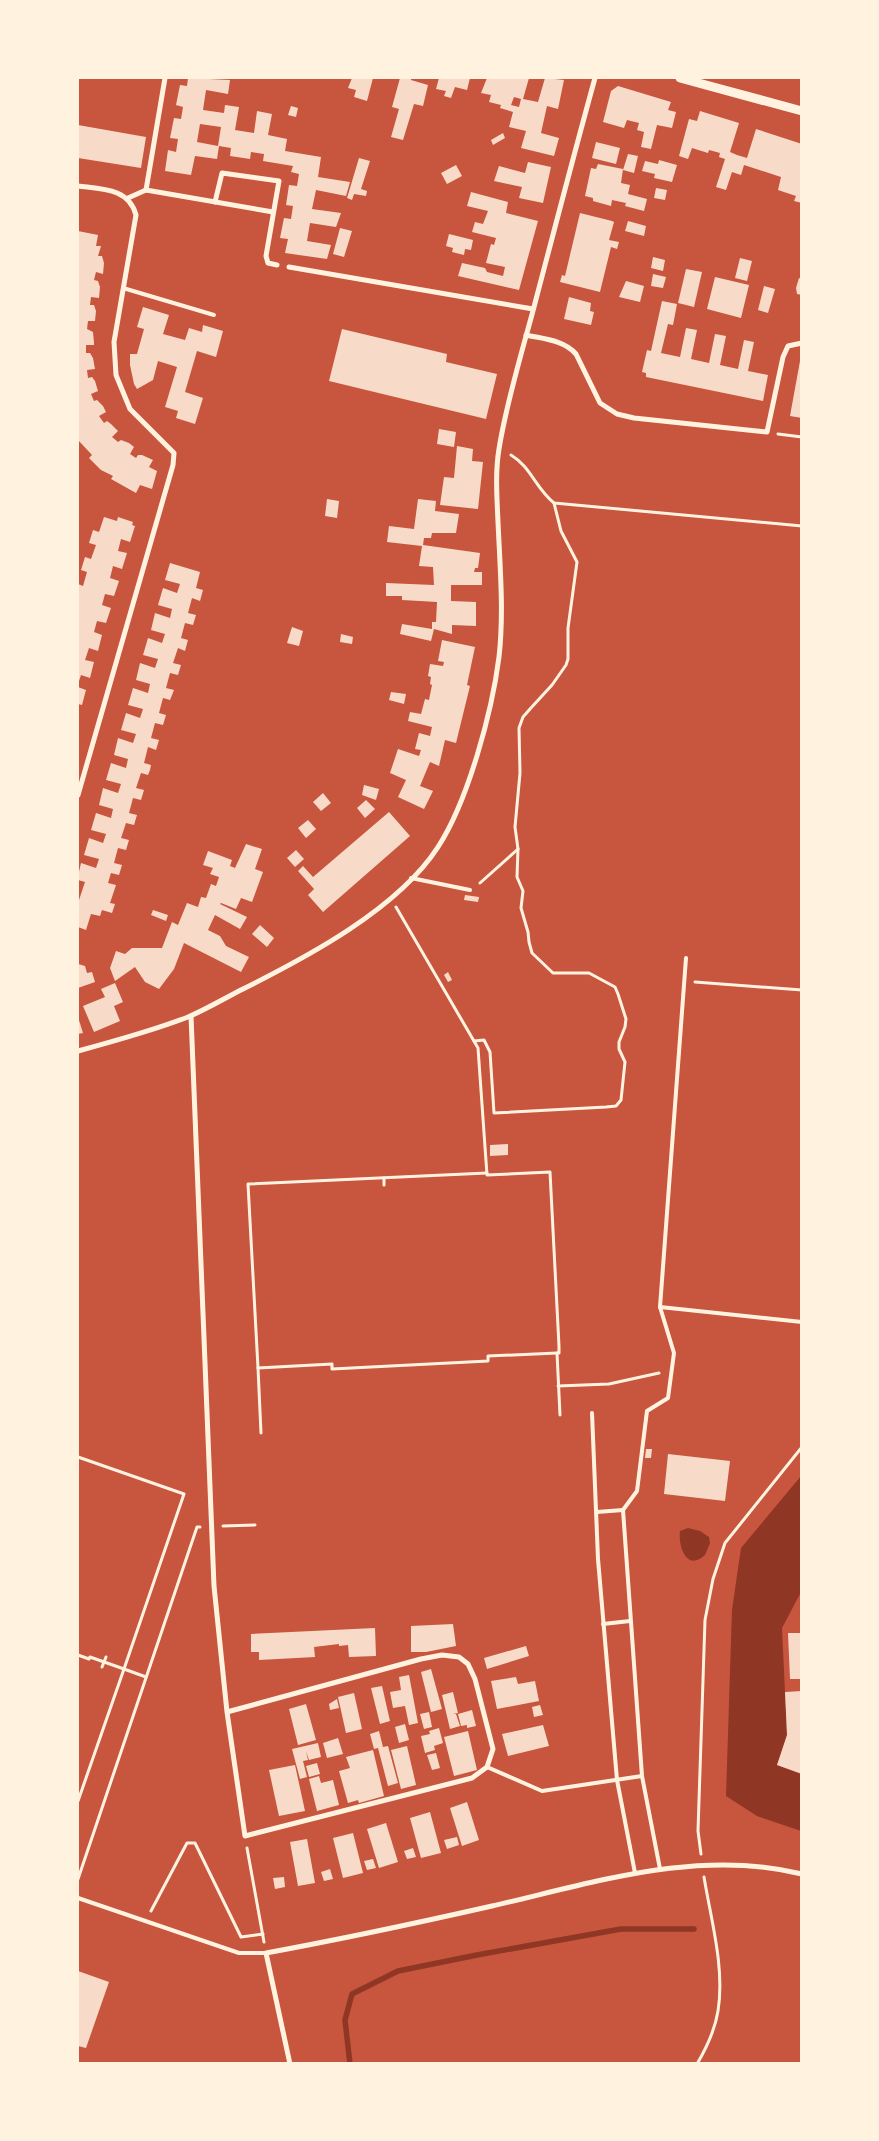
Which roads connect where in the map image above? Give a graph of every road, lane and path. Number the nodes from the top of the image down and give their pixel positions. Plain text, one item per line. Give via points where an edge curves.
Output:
1 (165, 78) edge
2 (595, 78) edge
3 (680, 78) edge
4 (802, 111) edge
5 (78, 186) edge
6 (146, 190) junction
7 (128, 198) junction
8 (215, 202) junction
9 (273, 212) junction
10 (277, 265) dead end
11 (289, 268) dead end
12 (123, 288) junction
13 (533, 309) junction
14 (214, 315) dead end
15 (526, 335) junction
16 (802, 343) edge
17 (768, 432) junction
18 (802, 437) edge
19 (499, 448) junction
20 (554, 503) junction
21 (802, 526) edge
22 (78, 794) edge
23 (518, 849) junction
24 (411, 878) junction
25 (470, 890) joint
26 (391, 897) junction
27 (686, 958) dead end
28 (684, 981) junction
29 (802, 990) edge
30 (191, 1016) junction
31 (474, 1041) junction
32 (78, 1051) edge
33 (487, 1176) junction
34 (384, 1178) junction
35 (384, 1185) dead end
36 (660, 1307) junction
37 (802, 1322) edge
38 (557, 1353) junction
39 (258, 1368) junction
40 (672, 1370) junction
41 (558, 1386) junction
42 (592, 1412) dead end
43 (560, 1414) dead end
44 (261, 1433) dead end
45 (802, 1447) edge
46 (78, 1457) edge
47 (623, 1510) junction
48 (597, 1512) junction
49 (255, 1525) dead end
50 (211, 1527) junction
51 (630, 1621) junction
52 (603, 1624) junction
53 (78, 1655) edge
54 (106, 1657) dead end
55 (104, 1662) junction
56 (102, 1667) dead end
57 (124, 1669) junction
58 (146, 1677) junction
59 (227, 1712) junction
60 (487, 1767) junction
61 (642, 1776) junction
62 (617, 1780) junction
63 (78, 1801) edge
64 (245, 1836) junction
65 (702, 1866) junction
66 (660, 1869) junction
67 (635, 1873) junction
68 (802, 1874) edge
69 (78, 1879) edge
70 (78, 1898) edge
71 (146, 1922) junction
72 (262, 1934) junction
73 (266, 1953) junction
74 (290, 2064) edge
75 (697, 2064) edge

1 - 6 street
2 - 13 street
3 - 4 street
5 - 7 street
6 - 7 street
6 - 8 street
7 - 12 street via 136,215
8 - 9 street
8 - 9 street via 222,173 279,182
9 - 10 street via 266,259
11 - 13 street
12 - 14 lane
12 - 22 street via 114,342 116,375 130,409 174,453
13 - 15 street
15 - 17 street via 571,348 600,403 617,414
15 - 19 street
16 - 17 street via 788,346 783,357
17 - 18 path
19 - 20 path via 522,463 543,494
19 - 24 street via 499,653 492,698 463,794 447,830 427,862
20 - 21 path
20 - 23 path via 561,531 577,562 568,628 568,659 552,686 523,717 519,728
23 - 25 path
23 - 31 path via 518,877 524,891 521,908 532,953 553,973 589,973 615,988 618,994 626,1019 619,1042 625,1062 621,1100 616,1106 494,1113 490,1052 484,1040
24 - 25 lane
24 - 26 street
26 - 30 street via 326,944
26 - 31 path
27 - 28 lane
28 - 29 path
28 - 36 lane
30 - 32 street
30 - 50 street
31 - 33 path via 478,1048
33 - 34 path
33 - 38 path via 550,1172
34 - 35 path
34 - 39 path via 248,1184
36 - 37 lane
36 - 40 lane via 674,1354
38 - 39 path via 488,1356 488,1361 332,1369 332,1364
38 - 41 path
39 - 44 path
40 - 41 path via 609,1384
40 - 47 lane via 668,1398 647,1410 636,1491
41 - 43 path
42 - 48 lane
45 - 65 path via 725,1542 713,1579 705,1630 698,1831
46 - 57 path via 164,1490 184,1494
47 - 48 lane
47 - 51 lane
48 - 52 lane
49 - 50 path
50 - 58 path via 197,1528
50 - 59 street
51 - 52 lane
51 - 61 lane
52 - 62 lane
53 - 55 path
54 - 55 path
55 - 56 path
55 - 57 path
57 - 58 path
57 - 63 path
58 - 69 path
59 - 60 street via 421,1659 442,1655 458,1657 468,1664 475,1679 493,1749
59 - 64 street
60 - 62 lane via 542,1791
60 - 64 street via 472,1778
61 - 62 lane
61 - 66 lane
62 - 67 lane
64 - 72 path
65 - 66 street
65 - 68 street via 732,1864 781,1868
65 - 75 path via 720,1990 718,2011 708,2045
66 - 67 street
67 - 73 street via 376,1933
70 - 71 lane
71 - 72 path via 187,1843 195,1843 241,1937
71 - 73 lane via 239,1953
72 - 73 path
73 - 74 street

